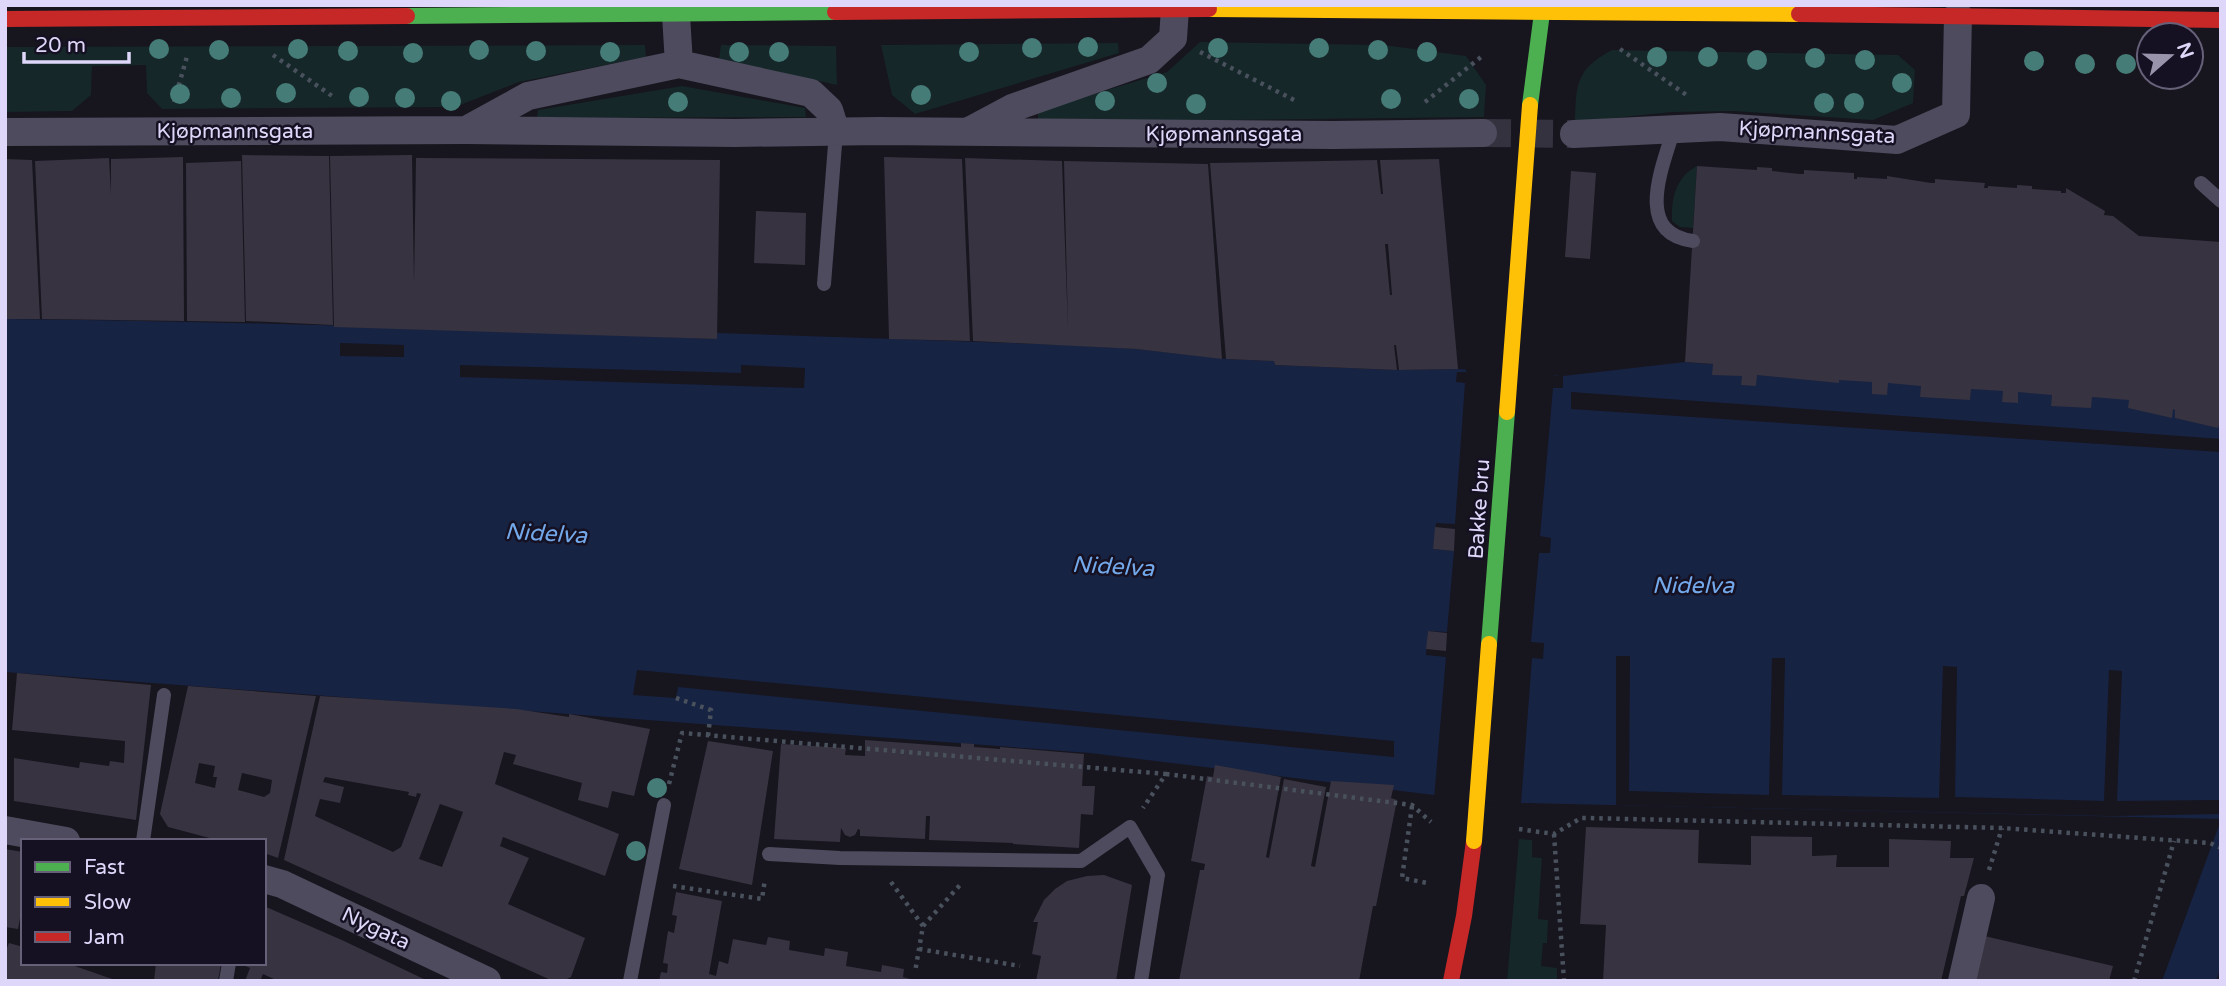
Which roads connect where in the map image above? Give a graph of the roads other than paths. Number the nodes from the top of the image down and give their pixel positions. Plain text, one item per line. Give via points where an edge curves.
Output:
1 (777, 8) edge
2 (1543, 8) edge
3 (1175, 9) junction
4 (677, 15) junction
5 (1958, 15) junction
6 (5, 19) edge
7 (2221, 20) edge
8 (680, 64) junction
9 (1674, 128) junction
10 (466, 130) junction
11 (5, 132) edge
12 (836, 132) junction
13 (965, 133) junction
14 (1483, 133) tunnel mouth
15 (1574, 134) tunnel mouth
16 (2201, 183) dead end
17 (2221, 201) edge
18 (1693, 241) dead end
19 (824, 284) dead end
20 (164, 695) dead end
21 (664, 805) road end
22 (5, 830) edge
23 (55, 839) edge
24 (144, 839) edge
25 (769, 853) road end
26 (266, 880) edge
27 (1981, 898) road end
28 (1464, 916) junction
29 (487, 981) edge
30 (631, 981) edge
31 (1141, 981) edge
32 (1451, 981) edge
33 (1465, 981) edge
34 (1962, 981) edge

1 - 3 main road
1 - 4 main road
2 - 3 main road
2 - 5 main road
2 - 28 main road, Bakke bru, bridge via 1530,105 1474,841
3 - 13 street, Kjøpmannsgata via 1173,38 1149,60 1012,107
4 - 6 main road
4 - 8 street
5 - 7 main road
5 - 9 street, Kjøpmannsgata via 1956,114 1897,140
8 - 10 street, Kjøpmannsgata via 528,96
8 - 12 street, Kjøpmannsgata via 811,93 829,110
9 - 15 street, Kjøpmannsgata
9 - 18 lane via 1655,194 1659,218 1678,239
10 - 11 street, Kjøpmannsgata
10 - 12 street, Kjøpmannsgata
12 - 13 street, Kjøpmannsgata
12 - 19 lane
13 - 14 street, Kjøpmannsgata
16 - 17 lane
20 - 24 lane
21 - 30 lane
22 - 23 street
25 - 31 lane via 1081,861 1130,827 1158,875
26 - 29 street, Nygata
27 - 34 street
28 - 32 main road
28 - 33 main road

